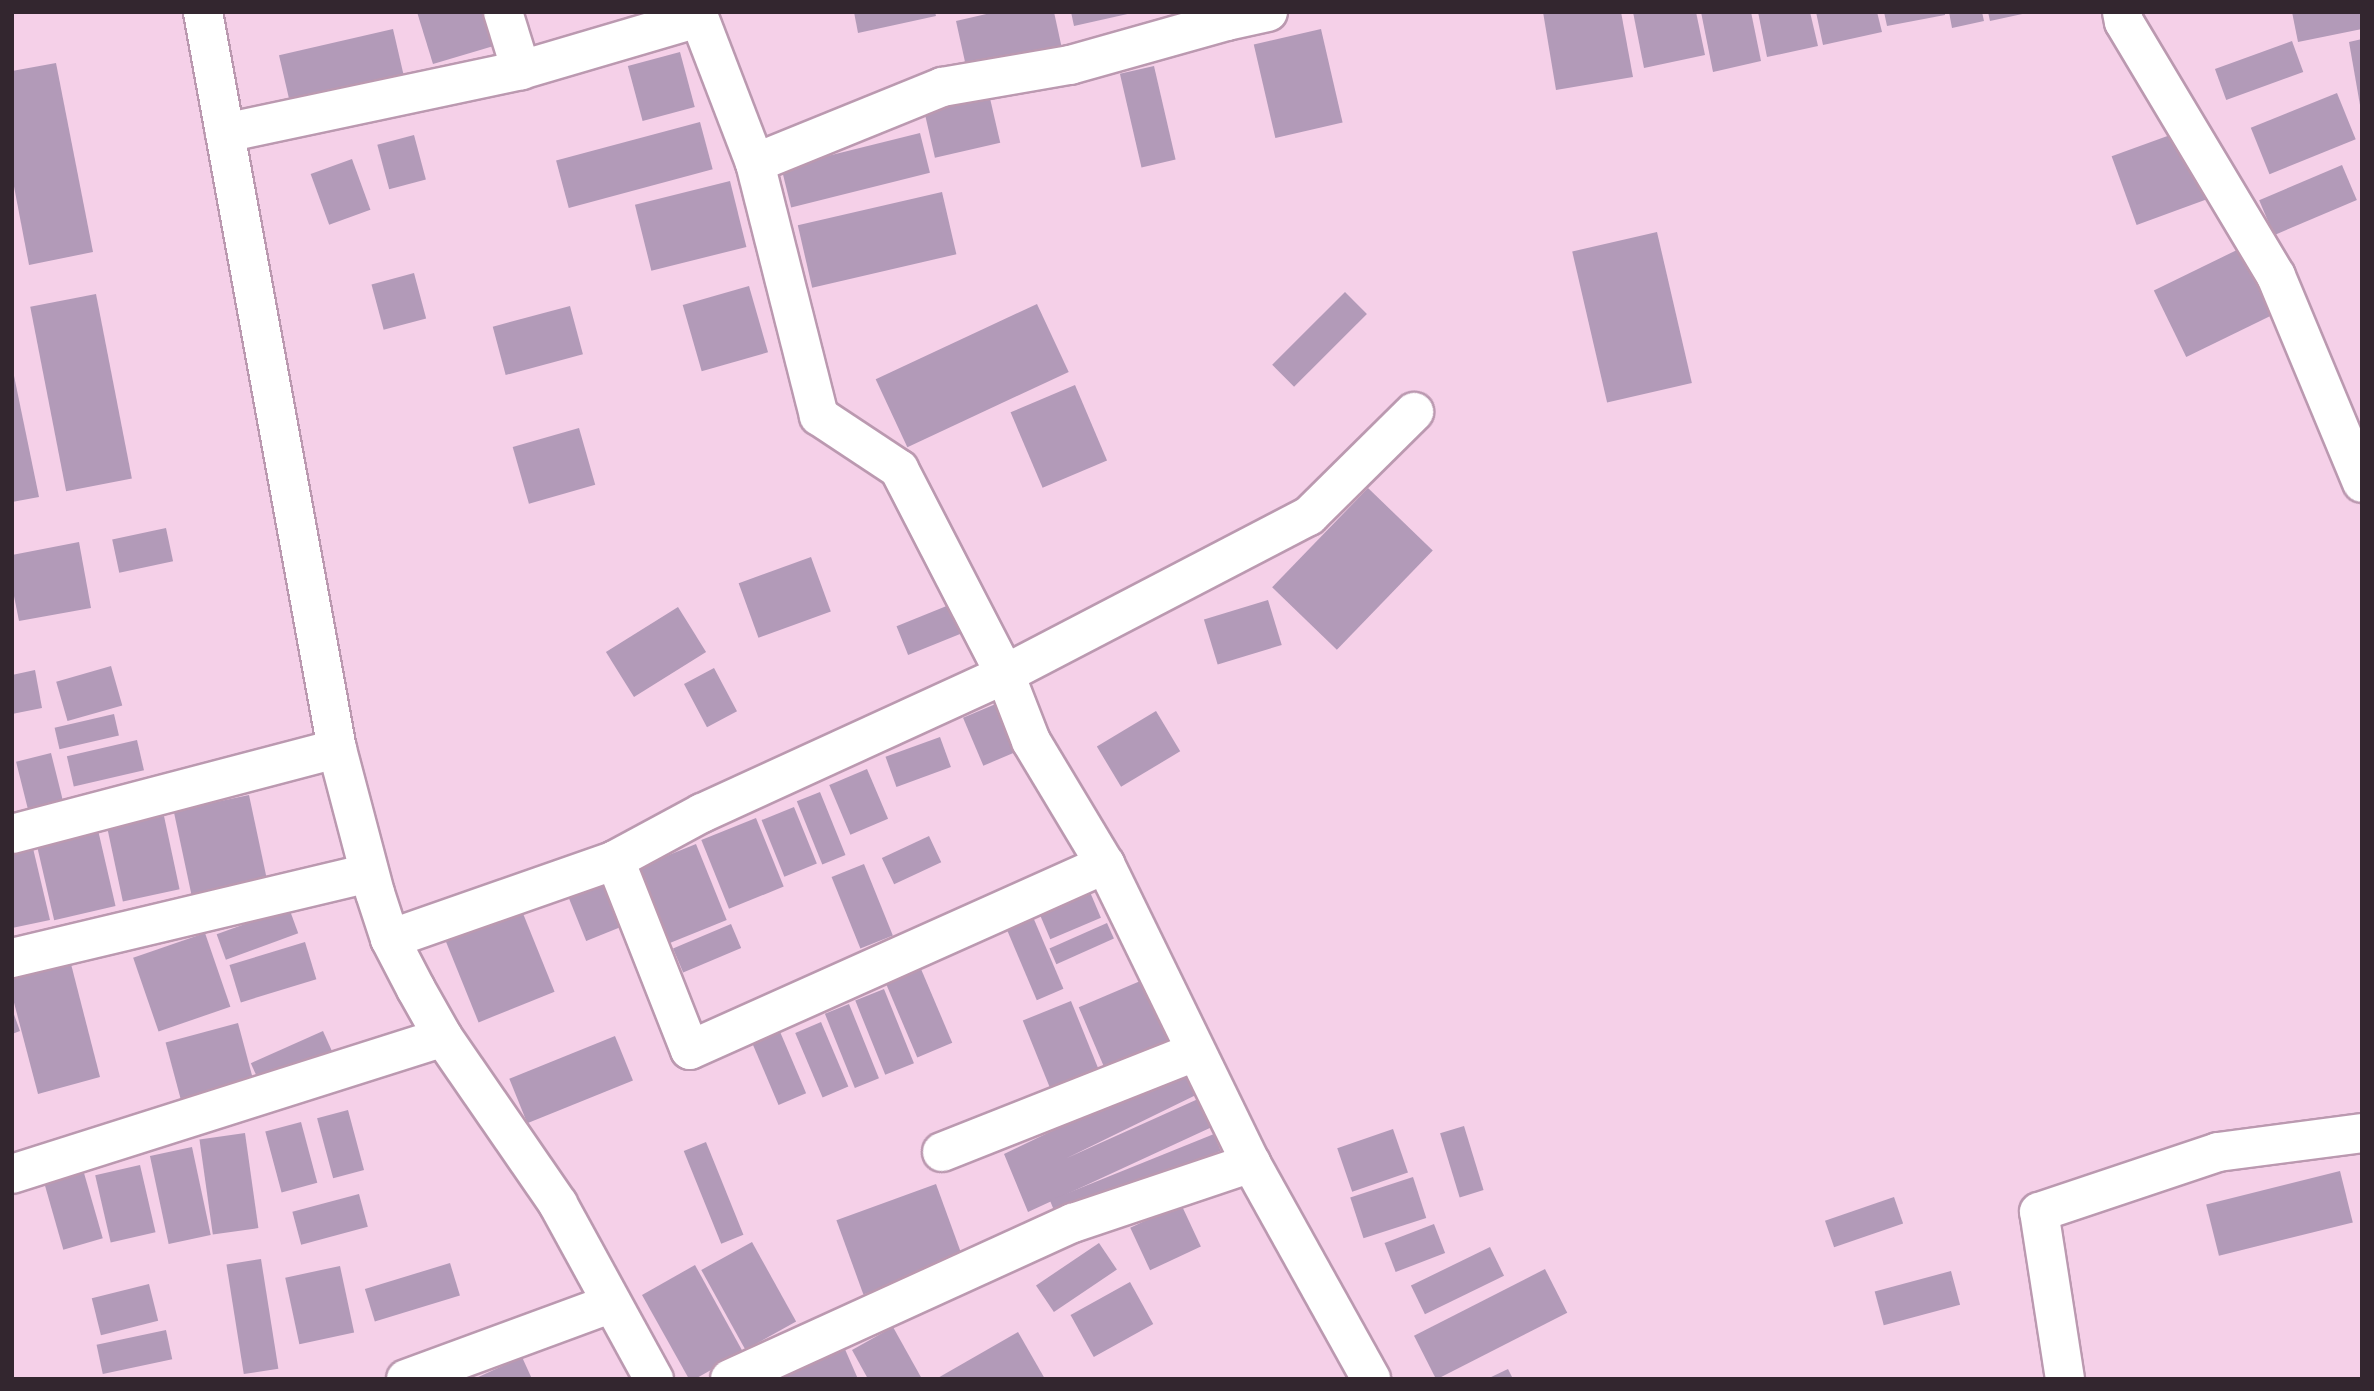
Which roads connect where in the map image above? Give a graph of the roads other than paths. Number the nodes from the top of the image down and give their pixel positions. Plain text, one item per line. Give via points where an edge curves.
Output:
1 (203, 12) edge
2 (503, 12) edge
3 (1268, 12) edge
4 (2122, 12) edge
5 (698, 15) edge
6 (1226, 16) edge
7 (521, 71) junction
8 (225, 133) junction
9 (755, 163) junction
10 (1414, 412) dead end
11 (2362, 483) edge
12 (1005, 674) junction
13 (337, 750) junction
14 (12, 834) edge
15 (615, 860) junction
16 (1105, 864) junction
17 (369, 873) junction
18 (390, 939) junction
19 (12, 958) edge
20 (443, 1037) junction
21 (1195, 1052) junction
22 (2362, 1133) edge
23 (942, 1152) dead end
24 (1251, 1163) junction
25 (12, 1174) edge
26 (610, 1304) junction
27 (406, 1379) edge
28 (654, 1379) edge
29 (730, 1379) edge
30 (1371, 1379) edge
31 (2065, 1379) edge

1 - 8 street
2 - 7 street
3 - 6 street
4 - 11 street via 2276,276
5 - 7 street
5 - 9 street
6 - 9 street via 1070,65 942,87
7 - 8 street
8 - 13 street
9 - 12 street via 819,416 899,469
10 - 12 street via 1309,516
12 - 15 street via 702,813
12 - 16 street via 1031,741
13 - 14 street
13 - 17 street
15 - 16 street via 690,1050
15 - 18 street
16 - 21 street
17 - 18 street
17 - 19 street
18 - 20 street
20 - 25 street
20 - 26 street via 558,1204
21 - 23 street
21 - 24 street
22 - 31 street via 2218,1152 2039,1212
24 - 29 street via 1073,1223
24 - 30 street
26 - 27 street
26 - 28 street

